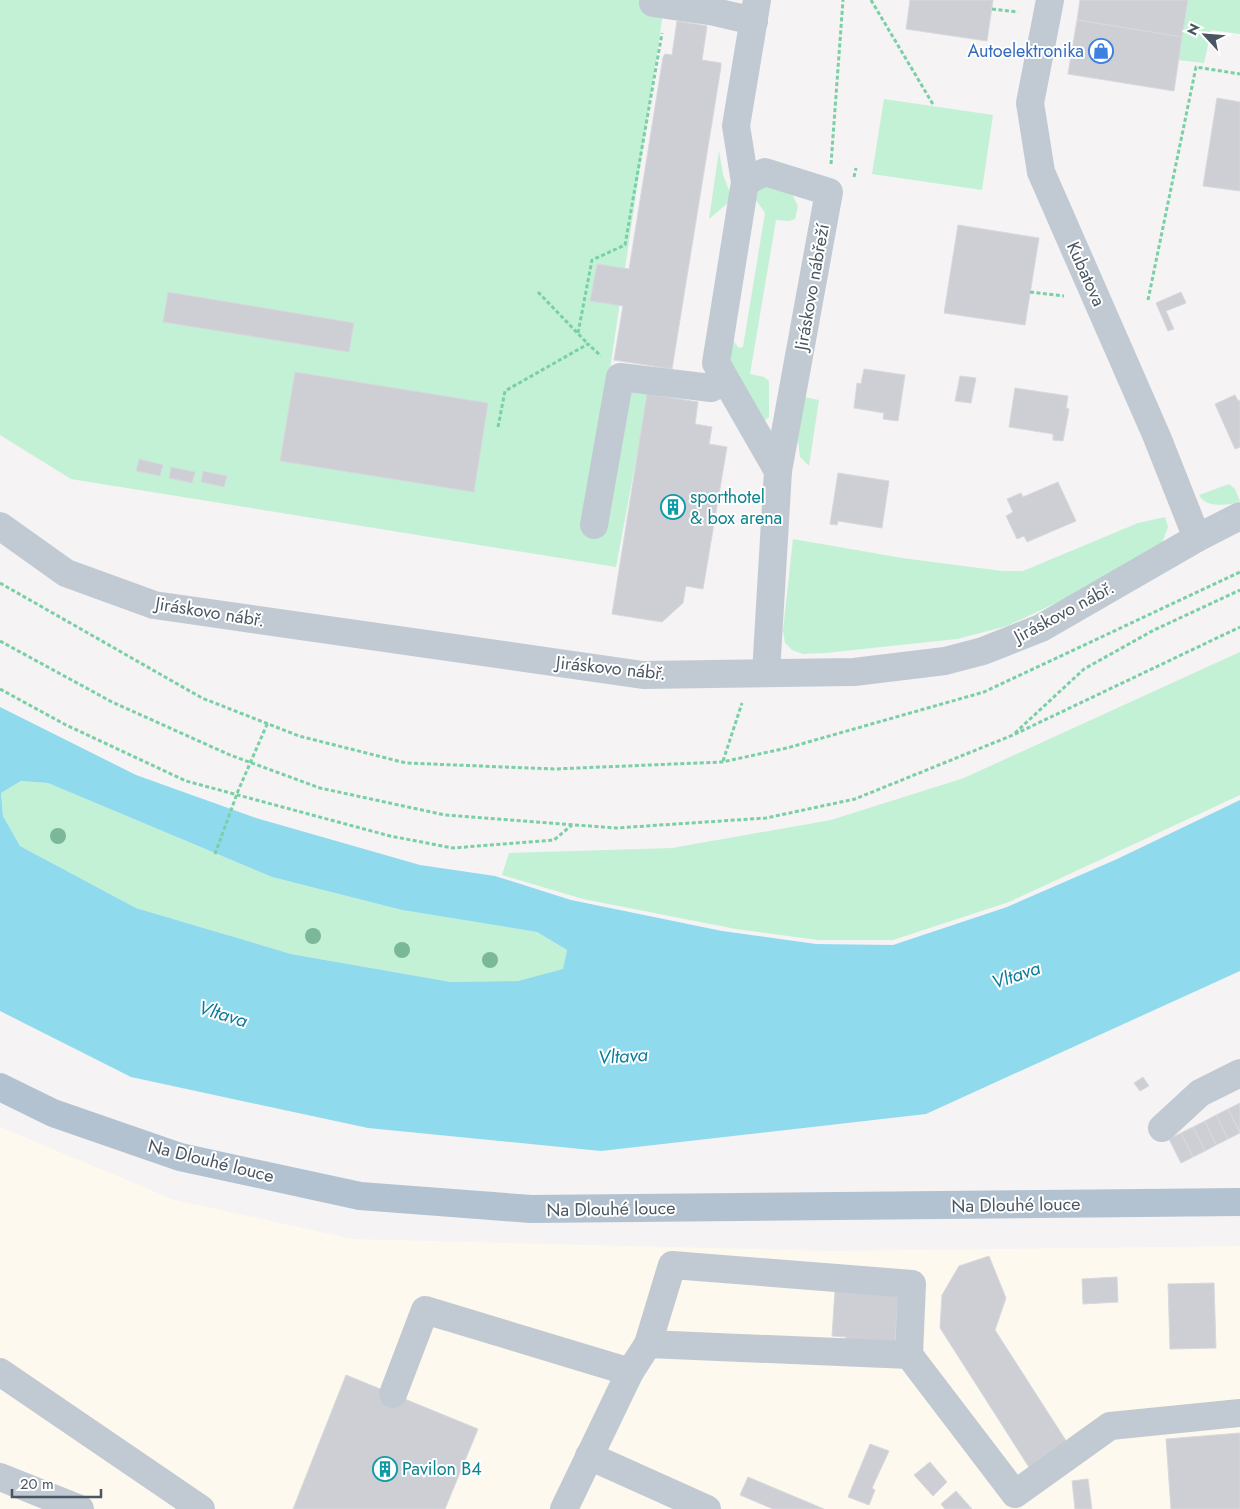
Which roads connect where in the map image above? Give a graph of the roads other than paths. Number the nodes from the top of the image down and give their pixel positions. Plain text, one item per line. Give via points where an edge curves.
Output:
1 (1050, 0) edge
2 (660, 4) road end
3 (755, 10) edge
4 (745, 182) junction
5 (726, 381) junction
6 (778, 471) junction
7 (1240, 516) edge
8 (594, 525) dead end
9 (0, 526) edge
10 (1197, 538) junction
11 (759, 673) junction
12 (1240, 1073) edge
13 (0, 1087) edge
14 (1162, 1128) dead end
15 (1240, 1202) edge
16 (648, 1344) junction
17 (908, 1355) junction
18 (0, 1372) edge
19 (630, 1372) junction
20 (393, 1394) dead end
21 (1240, 1413) edge
22 (589, 1456) junction
23 (0, 1477) edge
24 (1019, 1502) edge
25 (80, 1509) edge
26 (200, 1509) edge
27 (564, 1509) edge
28 (707, 1509) edge

1 - 10 street, Kubatova via 1030,103 1041,172 1183,498
2 - 3 street
3 - 4 street via 736,126
4 - 5 street via 716,363
4 - 6 street, Jiráskovo nábřeží via 765,172 829,192
5 - 6 street
5 - 8 street via 711,388 620,377
6 - 11 street, Jiráskovo nábřeží
7 - 10 street, Jiráskovo nábř.
9 - 11 street, Jiráskovo nábř. via 66,573 154,605 643,675
10 - 11 street, Jiráskovo nábř. via 1040,628 983,650 945,661 863,671
12 - 14 street via 1200,1093
13 - 15 main road, Na Dlouhé louce via 54,1113 180,1158 360,1196 531,1209
16 - 17 street
16 - 17 street via 672,1265 912,1284
16 - 19 street
17 - 24 street
18 - 26 street
19 - 20 street via 425,1310
19 - 22 street
21 - 24 street via 1110,1426
22 - 27 street
22 - 28 street
23 - 25 street

